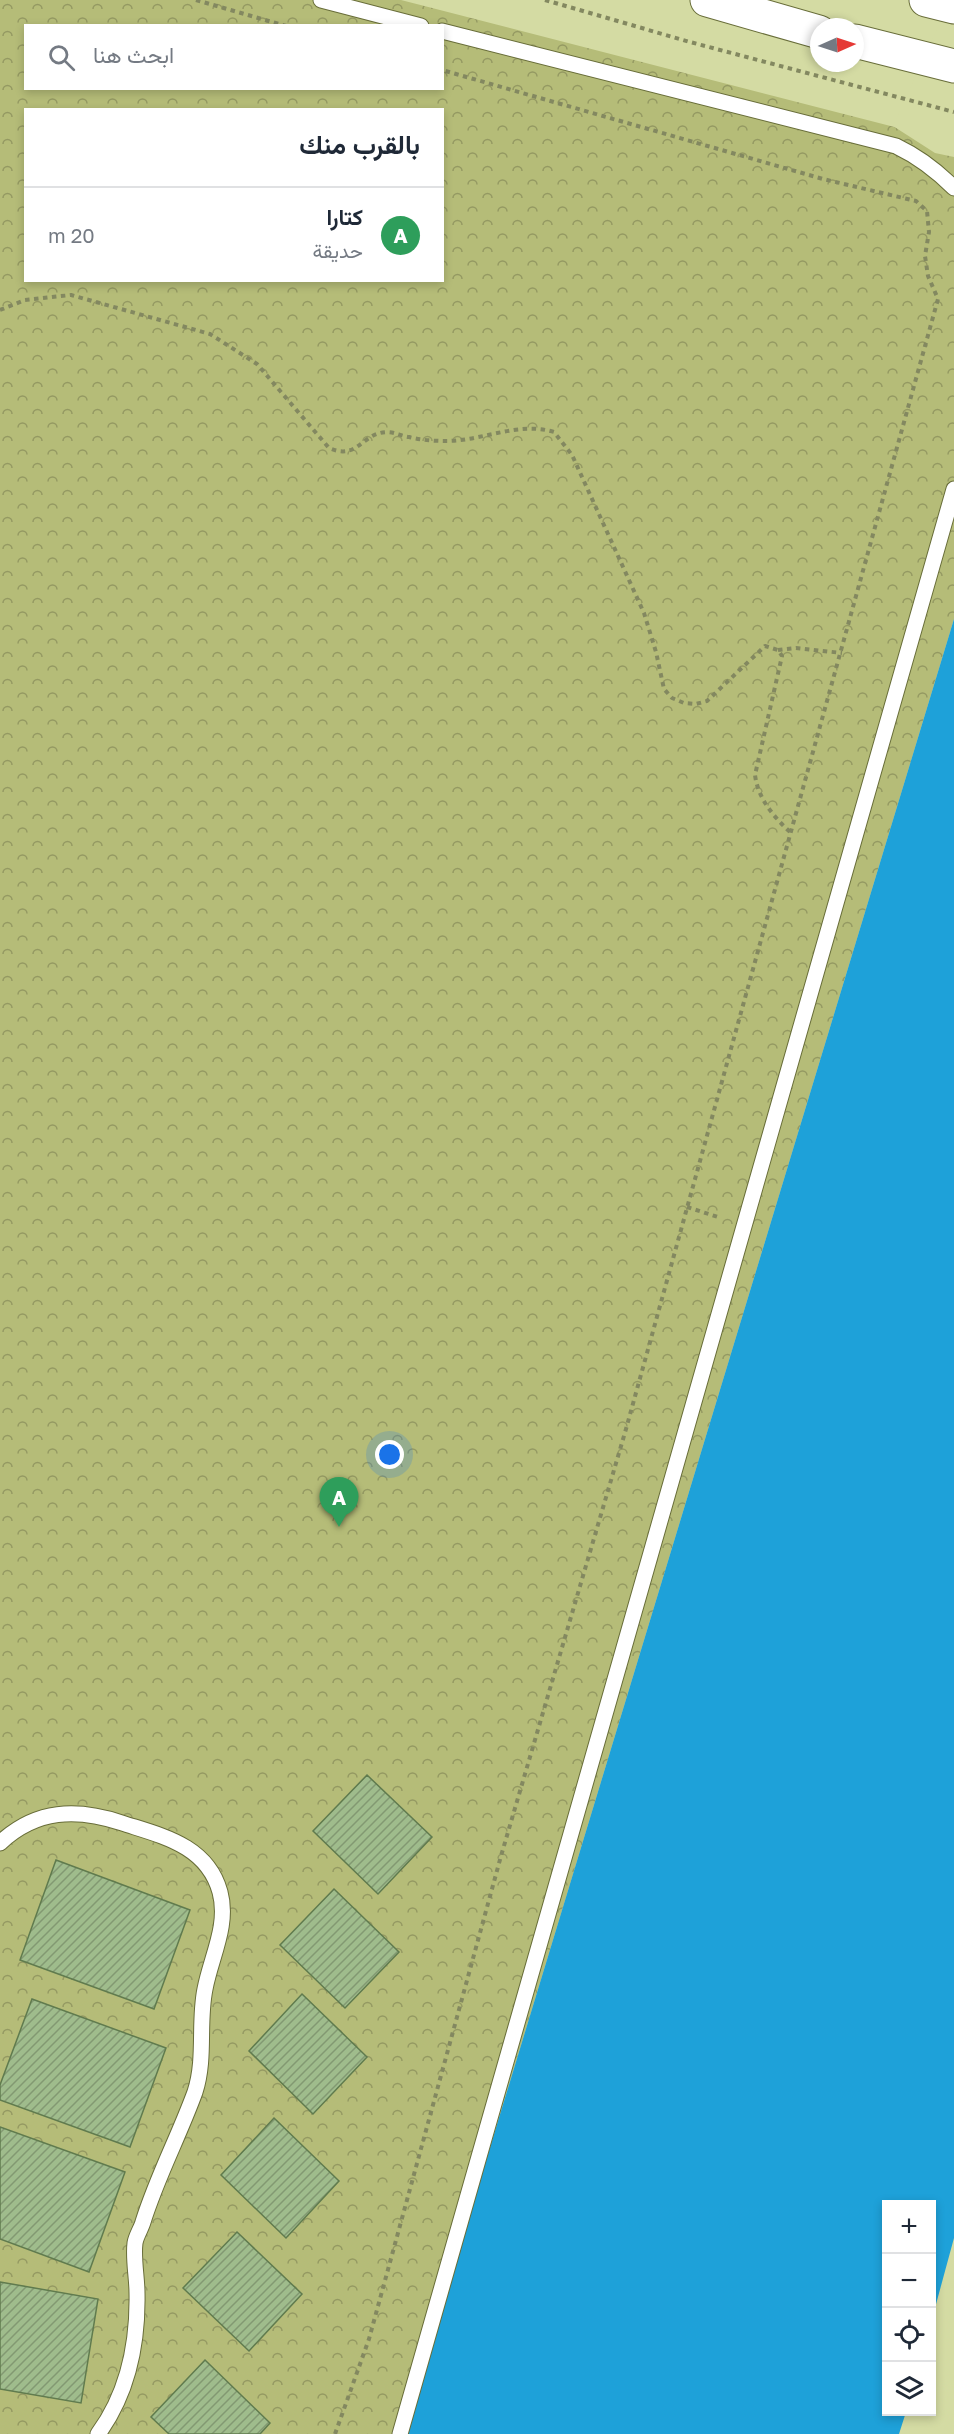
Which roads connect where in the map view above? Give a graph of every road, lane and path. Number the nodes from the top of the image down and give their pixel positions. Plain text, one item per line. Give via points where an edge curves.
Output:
1 (196, 0) edge
2 (321, 0) edge
3 (545, 0) edge
4 (707, 0) edge
5 (926, 0) edge
6 (954, 7) edge
7 (279, 24) edge
8 (413, 24) edge
9 (810, 29) edge
10 (444, 32) edge
11 (864, 43) edge
12 (954, 66) edge
13 (444, 71) edge
14 (954, 112) edge
15 (954, 188) edge
16 (0, 310) edge
17 (954, 489) edge
18 (778, 650) junction
19 (842, 653) junction
20 (791, 834) junction
21 (687, 1207) junction
22 (745, 1226) junction
23 (0, 1842) edge
24 (98, 2434) edge
25 (335, 2434) edge
26 (400, 2434) edge

1 - 7 path
2 - 8 lane
3 - 14 path
4 - 9 street
5 - 6 street
10 - 15 lane via 896,146 935,169
11 - 12 street
13 - 19 path via 823,179 916,201 927,211 925,256 938,299
16 - 18 path via 25,300 71,295 210,334 257,364 329,448 338,452 352,451 386,432 445,441 526,428 554,432 572,455 644,613 664,689 672,698 684,703 707,701 765,646
17 - 22 lane
18 - 19 path
18 - 20 path via 782,663 755,775 764,802
19 - 20 path
20 - 21 path
21 - 22 path
21 - 25 path via 501,1856 369,2339
22 - 26 lane
23 - 24 lane via 21,1826 50,1814 91,1814 111,1819 173,1839 188,1848 212,1874 223,1906 205,1991 200,2073 135,2242 135,2347 115,2406

